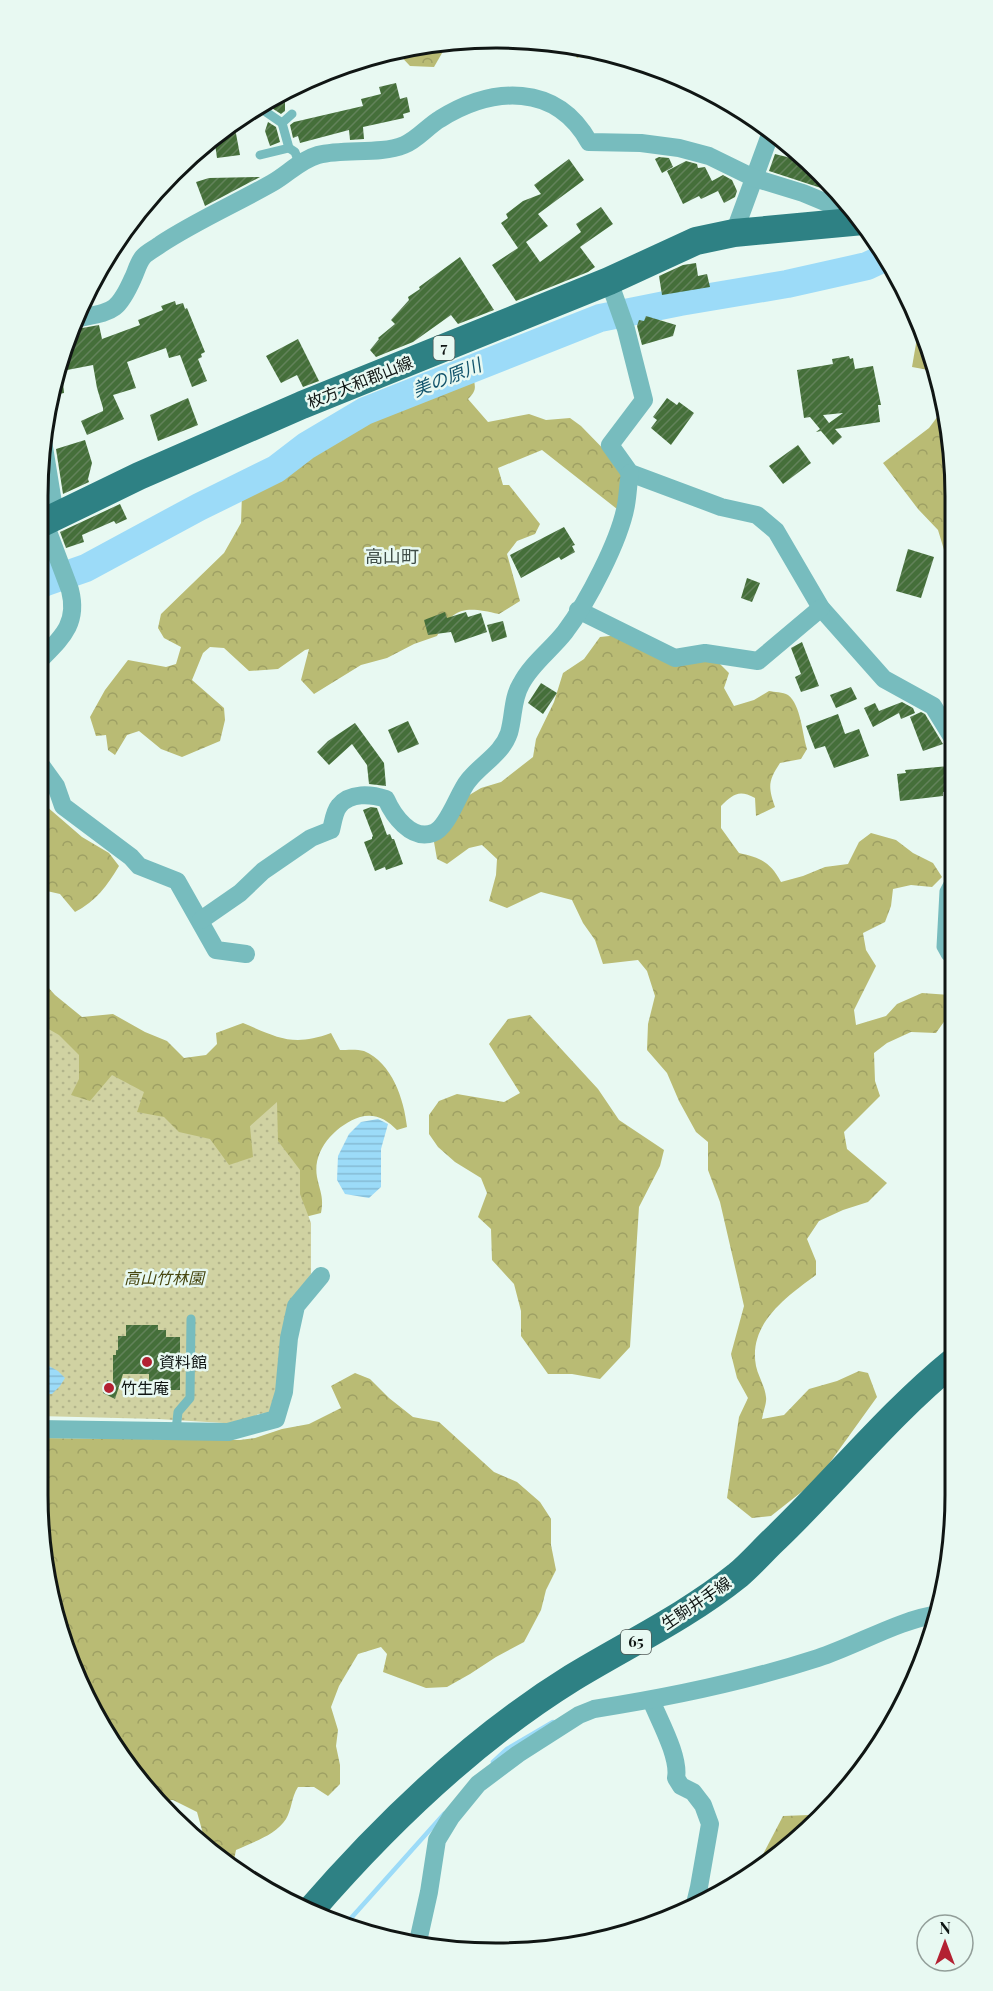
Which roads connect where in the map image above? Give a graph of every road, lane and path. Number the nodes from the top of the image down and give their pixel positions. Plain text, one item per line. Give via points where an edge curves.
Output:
1 (266, 112) dead end
2 (292, 114) dead end
3 (282, 123) junction
4 (768, 140) edge
5 (260, 155) dead end
6 (294, 156) junction
7 (754, 178) junction
8 (840, 208) edge
9 (851, 222) edge
10 (734, 233) junction
11 (613, 291) junction
12 (86, 317) edge
13 (630, 473) junction
14 (48, 519) edge
15 (48, 526) edge
16 (821, 608) junction
17 (578, 610) junction
18 (48, 651) edge
19 (945, 726) edge
20 (48, 775) edge
21 (945, 889) edge
22 (201, 920) junction
23 (246, 954) dead end
24 (945, 954) edge
25 (321, 1276) dead end
26 (191, 1319) dead end
27 (945, 1368) edge
28 (48, 1429) edge
29 (176, 1430) junction
30 (928, 1616) edge
31 (651, 1700) junction
32 (697, 1896) edge
33 (315, 1905) edge
34 (420, 1936) edge

1 - 3 lane
2 - 3 lane
3 - 6 lane
4 - 7 street
5 - 6 lane
6 - 7 street via 394,148 460,108 504,96 530,96 566,112 589,142 679,148 709,156
6 - 12 street via 279,179 186,227 143,257 118,306
7 - 8 street
7 - 10 street
9 - 10 main road, 枚方大和郡山線 / 7
10 - 11 main road, 枚方大和郡山線 / 7 via 696,241
11 - 13 street via 644,400 610,445
11 - 14 main road, 枚方大和郡山線 / 7 via 302,405
13 - 16 street via 721,507 757,515 776,531
13 - 17 street via 626,507 617,531 601,572
15 - 18 street via 73,601 66,631
16 - 17 street via 758,661 705,653 675,658
16 - 19 street via 884,679 933,706
17 - 22 street via 567,630 520,684 509,733 501,748 468,780 443,825 433,833 418,833 393,815 386,799 372,795 349,798 337,807 331,830 310,838
20 - 22 street via 63,806 139,866 177,881
21 - 24 lane via 941,947
22 - 23 street via 216,950
25 - 29 street via 296,1306 284,1392 276,1419 228,1432
26 - 29 lane via 190,1398 178,1412
27 - 33 main road, 生駒井手線 / 65 via 922,1387 739,1574 690,1609 573,1677 507,1722 429,1786
28 - 29 street
30 - 31 street via 820,1657 735,1683
31 - 32 street via 673,1754 676,1778 703,1805 710,1824
31 - 34 street via 579,1715 478,1784 437,1840

